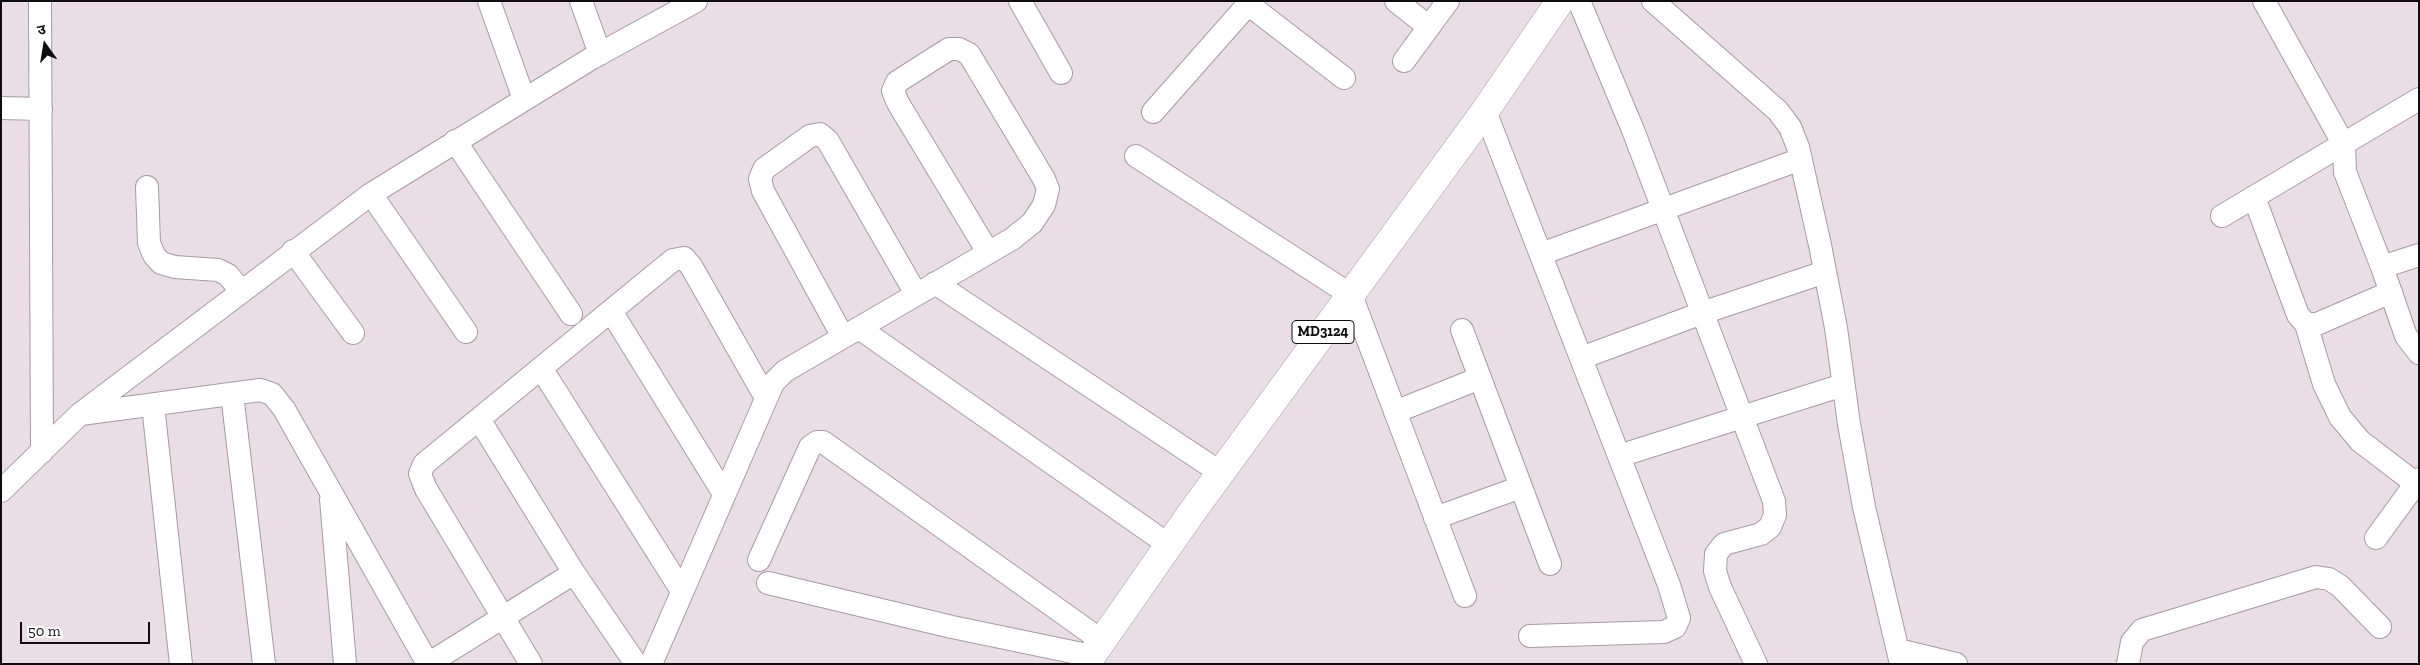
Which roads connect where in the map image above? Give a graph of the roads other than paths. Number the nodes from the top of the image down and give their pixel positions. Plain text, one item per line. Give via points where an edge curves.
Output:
1 (40, 1) edge
2 (489, 1) edge
3 (581, 1) edge
4 (696, 1) edge
5 (1020, 1) edge
6 (1396, 1) edge
7 (1448, 1) edge
8 (1560, 1) edge
9 (1579, 1) edge
10 (1653, 1) edge
11 (2264, 1) edge
12 (1250, 3) edge
13 (1429, 27) junction
14 (600, 54) junction
15 (1404, 61) dead end
16 (1061, 74) dead end
17 (1344, 78) dead end
18 (524, 99) junction
19 (2419, 99) edge
20 (1, 108) edge
21 (41, 109) junction
22 (1485, 111) junction
23 (1153, 112) dead end
24 (456, 140) junction
25 (2344, 145) junction
26 (1136, 156) dead end
27 (1801, 159) junction
28 (147, 187) dead end
29 (372, 194) junction
30 (2254, 197) junction
31 (1663, 210) junction
32 (2222, 216) dead end
33 (293, 251) junction
34 (988, 252) junction
35 (1541, 254) junction
36 (2419, 255) edge
37 (2382, 267) junction
38 (1825, 272) junction
39 (936, 283) junction
40 (241, 291) junction
41 (2391, 292) junction
42 (916, 294) junction
43 (1351, 295) junction
44 (611, 311) junction
45 (1702, 313) junction
46 (571, 314) dead end
47 (2306, 324) junction
48 (1462, 330) dead end
49 (466, 332) dead end
50 (851, 332) junction
51 (353, 333) dead end
52 (2419, 353) edge
53 (1581, 358) junction
54 (541, 368) junction
55 (1480, 378) junction
56 (1843, 385) junction
57 (232, 394) junction
58 (766, 398) junction
59 (153, 405) junction
60 (1395, 412) junction
61 (80, 414) junction
62 (1742, 417) junction
63 (479, 419) junction
64 (42, 452) junction
65 (1619, 456) junction
66 (1221, 473) junction
67 (2417, 481) edge
68 (1521, 487) junction
69 (1, 491) edge
70 (330, 491) junction
71 (724, 494) junction
72 (1435, 518) junction
73 (2376, 538) dead end
74 (1169, 545) junction
75 (759, 560) dead end
76 (1550, 564) dead end
77 (574, 573) junction
78 (768, 582) dead end
79 (682, 591) junction
80 (1465, 596) dead end
81 (503, 617) junction
82 (2380, 626) dead end
83 (1530, 636) dead end
84 (1093, 654) edge
85 (1900, 660) edge
86 (181, 664) edge
87 (264, 664) edge
88 (345, 664) edge
89 (428, 664) edge
90 (531, 664) edge
91 (636, 664) edge
92 (651, 664) edge
93 (1756, 664) edge
94 (1956, 664) edge
95 (2128, 664) edge

1 - 21 street
2 - 18 street
3 - 14 street
4 - 14 street
5 - 16 street
6 - 13 street
7 - 13 street
8 - 22 main road, MD3124
9 - 31 street
10 - 27 street via 1778,111 1790,127
11 - 25 street
12 - 17 street
12 - 23 street
13 - 15 street
14 - 18 street
18 - 24 street
19 - 25 street
20 - 21 street
21 - 64 street
22 - 35 street
22 - 43 main road, MD3124
24 - 29 street
24 - 46 street
25 - 30 street
25 - 37 street via 2345,172
26 - 43 street
27 - 31 street
27 - 38 street
28 - 40 street via 149,243 154,256 175,267 218,270 228,275
29 - 33 street
29 - 49 street
30 - 32 street
30 - 47 street via 2298,315
31 - 35 street
31 - 45 street
33 - 40 street
33 - 51 street
34 - 34 street via 1032,223 1044,205 1048,190 969,54 949,49 897,82 893,91
34 - 39 street
35 - 53 street
36 - 37 street
37 - 41 street
38 - 45 street
38 - 56 street
39 - 42 street
39 - 66 street
40 - 61 street
41 - 47 street via 2317,324
41 - 52 street via 2406,336
42 - 50 street
42 - 50 street via 828,141 820,134 810,136 764,169 760,180 763,191
43 - 60 street
43 - 66 main road, MD3124
44 - 54 street
44 - 58 street via 673,260 684,258
44 - 71 street
45 - 53 street
45 - 62 street
47 - 67 street via 2324,384 2340,417 2360,441
48 - 55 street
50 - 58 street via 784,371
50 - 74 street
53 - 65 street
54 - 63 street
54 - 79 street
55 - 60 street
55 - 68 street
56 - 62 street
56 - 85 street via 1864,507
57 - 59 street
57 - 70 street via 260,390 272,394 284,409
57 - 87 street
58 - 71 street
59 - 61 street
59 - 86 street
60 - 72 street
61 - 64 street
62 - 65 street
62 - 93 street via 1774,501 1775,515 1770,527 1761,534 1724,544 1716,554 1715,571
63 - 77 street
63 - 81 street via 424,464 420,474
64 - 69 street
65 - 83 street via 1676,604 1679,618 1675,627 1664,632 1640,634
66 - 74 main road, MD3124
67 - 73 street
68 - 72 street
68 - 76 street
70 - 88 street
70 - 89 street
71 - 79 street
72 - 80 street
74 - 84 main road, MD3124
75 - 84 street via 810,447 816,442 823,442
77 - 81 street
77 - 91 street
78 - 84 street via 952,627
79 - 92 street
81 - 89 street
81 - 90 street
82 - 95 street via 2340,586 2329,578 2316,577 2142,630 2132,642
85 - 94 street

